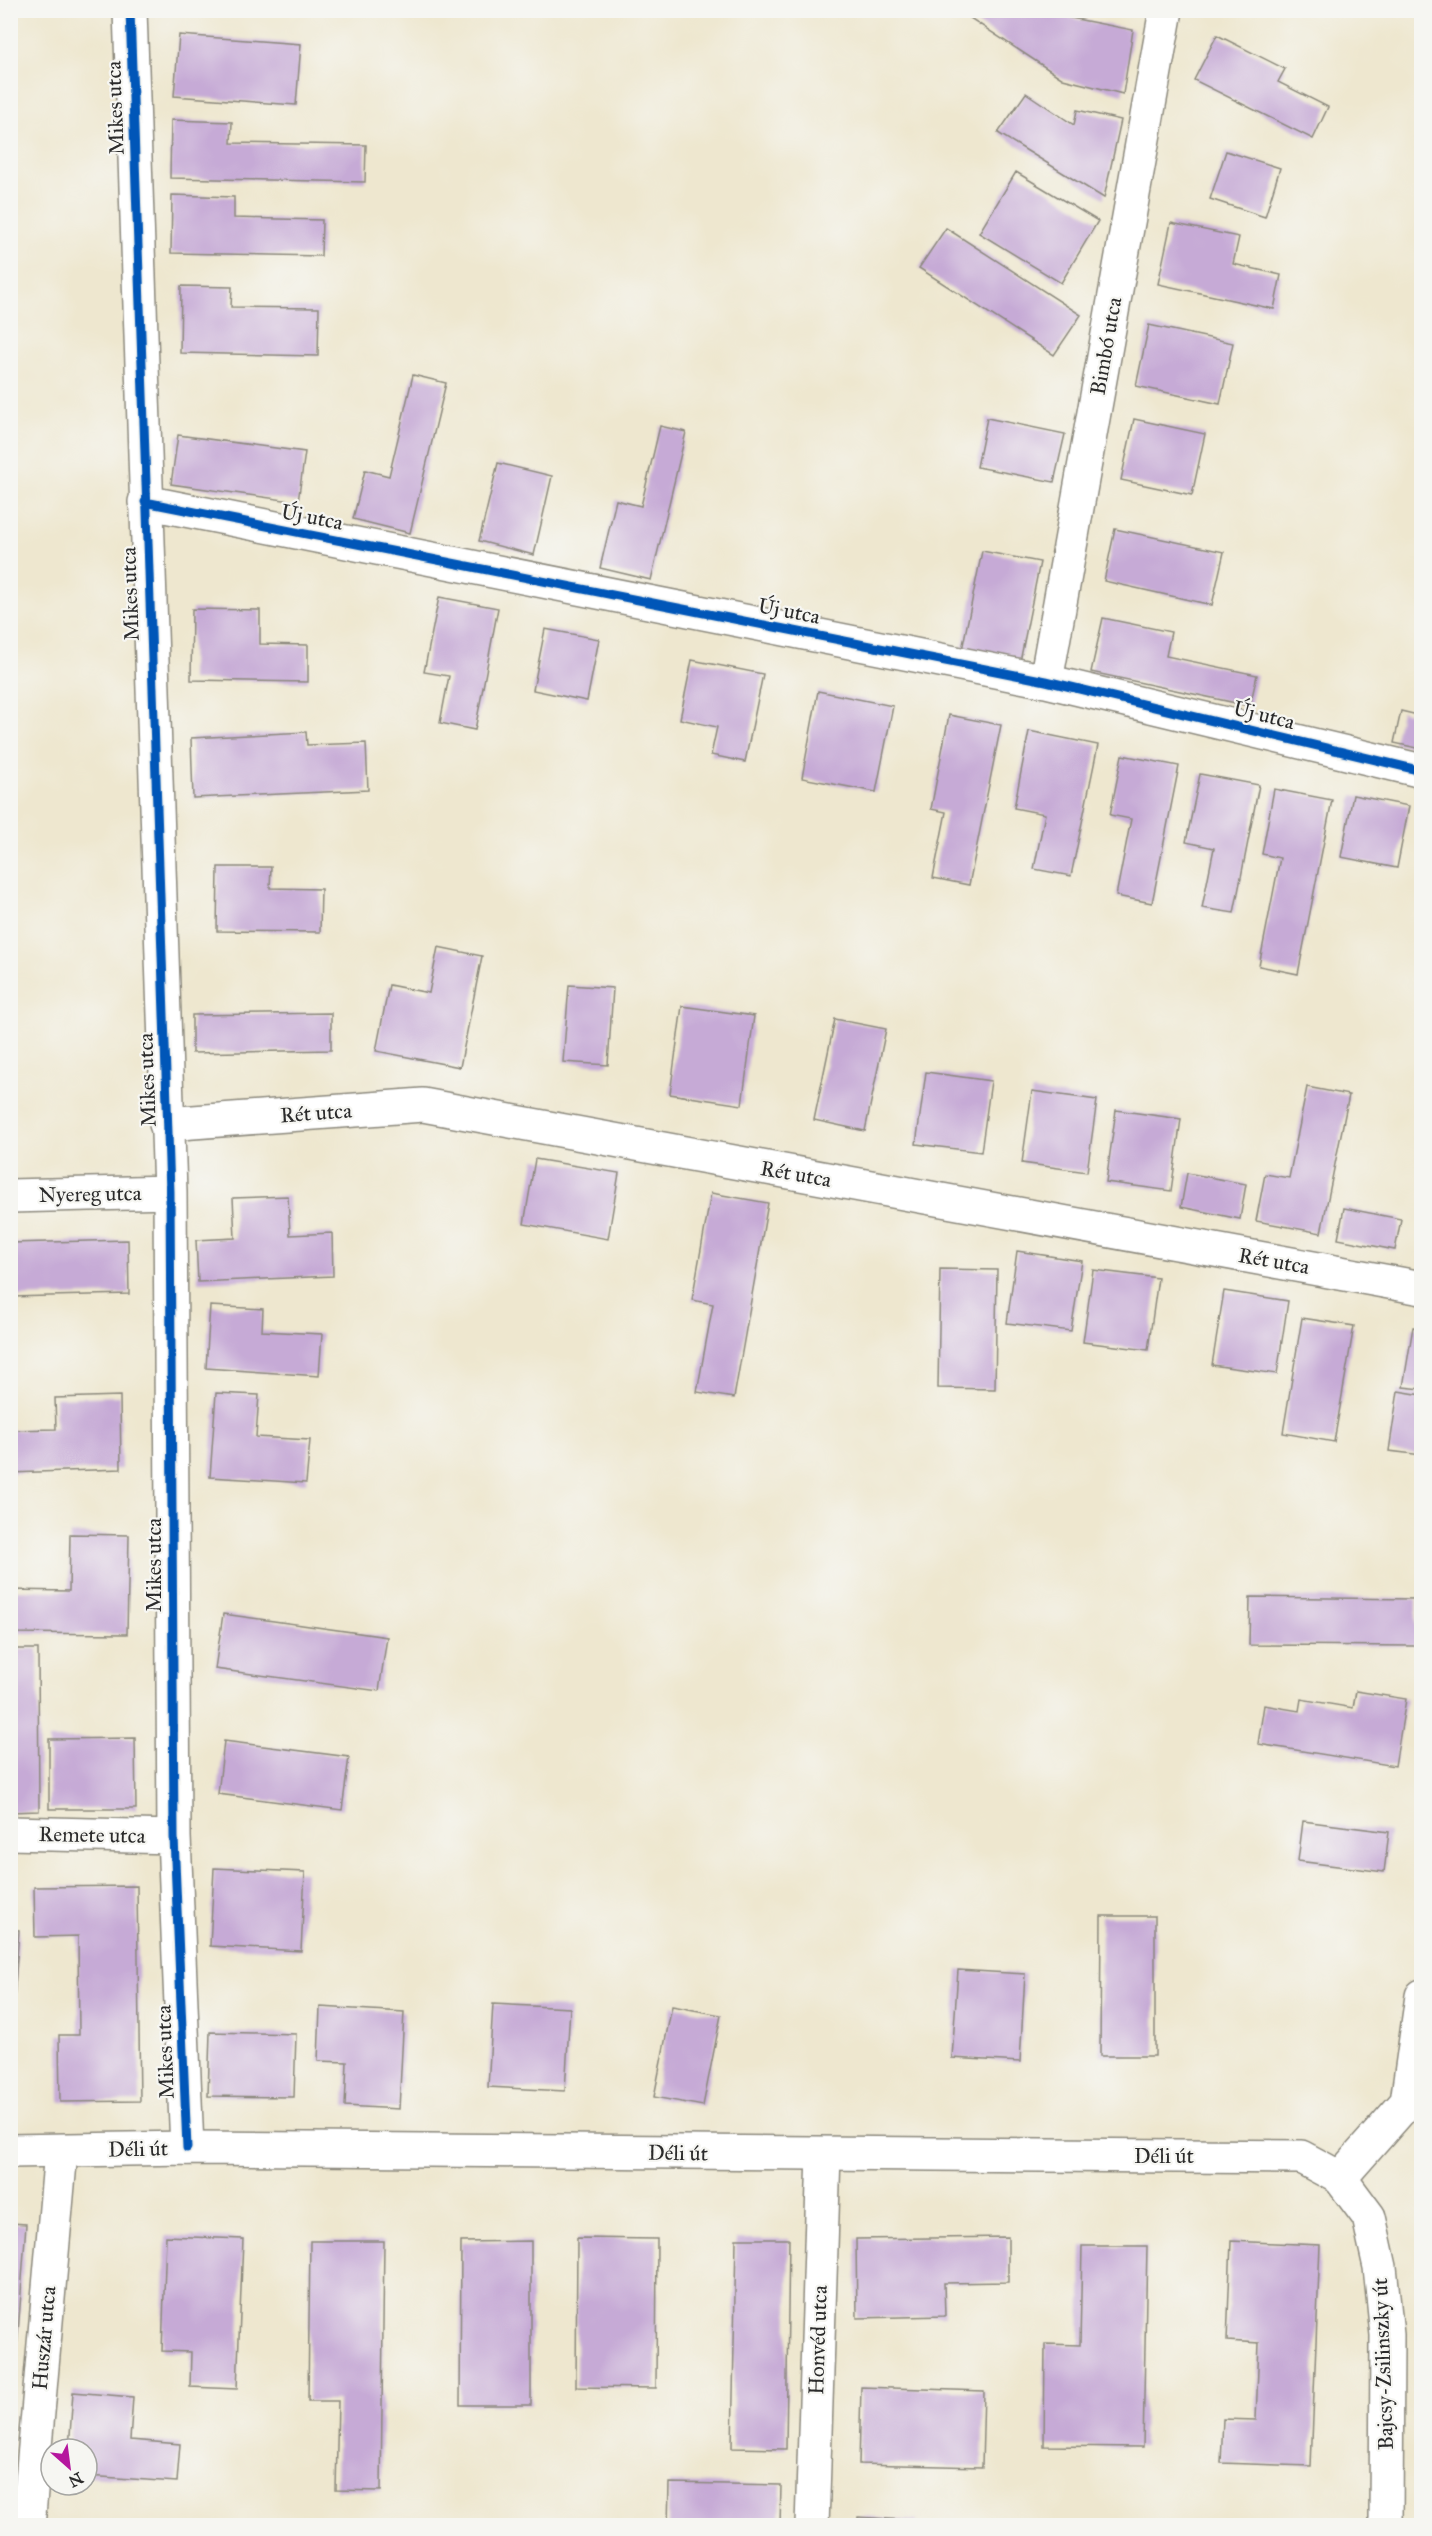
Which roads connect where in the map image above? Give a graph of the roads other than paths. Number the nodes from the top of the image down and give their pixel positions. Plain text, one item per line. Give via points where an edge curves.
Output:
1 (130, 10) edge
2 (1166, 10) edge
3 (145, 502) junction
4 (1046, 681) junction
5 (1422, 771) edge
6 (166, 1124) junction
7 (170, 1192) junction
8 (10, 1196) edge
9 (1422, 1288) edge
10 (10, 1833) edge
11 (174, 1837) junction
12 (1422, 1996) edge
13 (1414, 2101) edge
14 (187, 2148) junction
15 (10, 2151) edge
16 (61, 2151) junction
17 (824, 2154) junction
18 (1340, 2178) junction
19 (28, 2526) edge
20 (812, 2526) edge
21 (1386, 2526) edge

1 - 3 street, Mikes utca
2 - 4 street, Bimbó utca
3 - 4 street, Új utca
3 - 6 street, Mikes utca
4 - 5 street, Új utca
6 - 7 street, Mikes utca
6 - 9 street, Rét utca via 423,1105
7 - 8 street, Nyereg utca
7 - 11 street, Mikes utca
10 - 11 street, Remete utca
11 - 14 street, Mikes utca
12 - 13 street
13 - 18 street
14 - 16 street, Déli út
14 - 17 street, Déli út
15 - 16 street, Déli út
16 - 19 street, Huszár utca
17 - 18 street, Déli út via 1301,2157
17 - 20 street, Honvéd utca
18 - 21 street, Bajcsy-Zsilinszky út via 1369,2217 1380,2267 1387,2335

